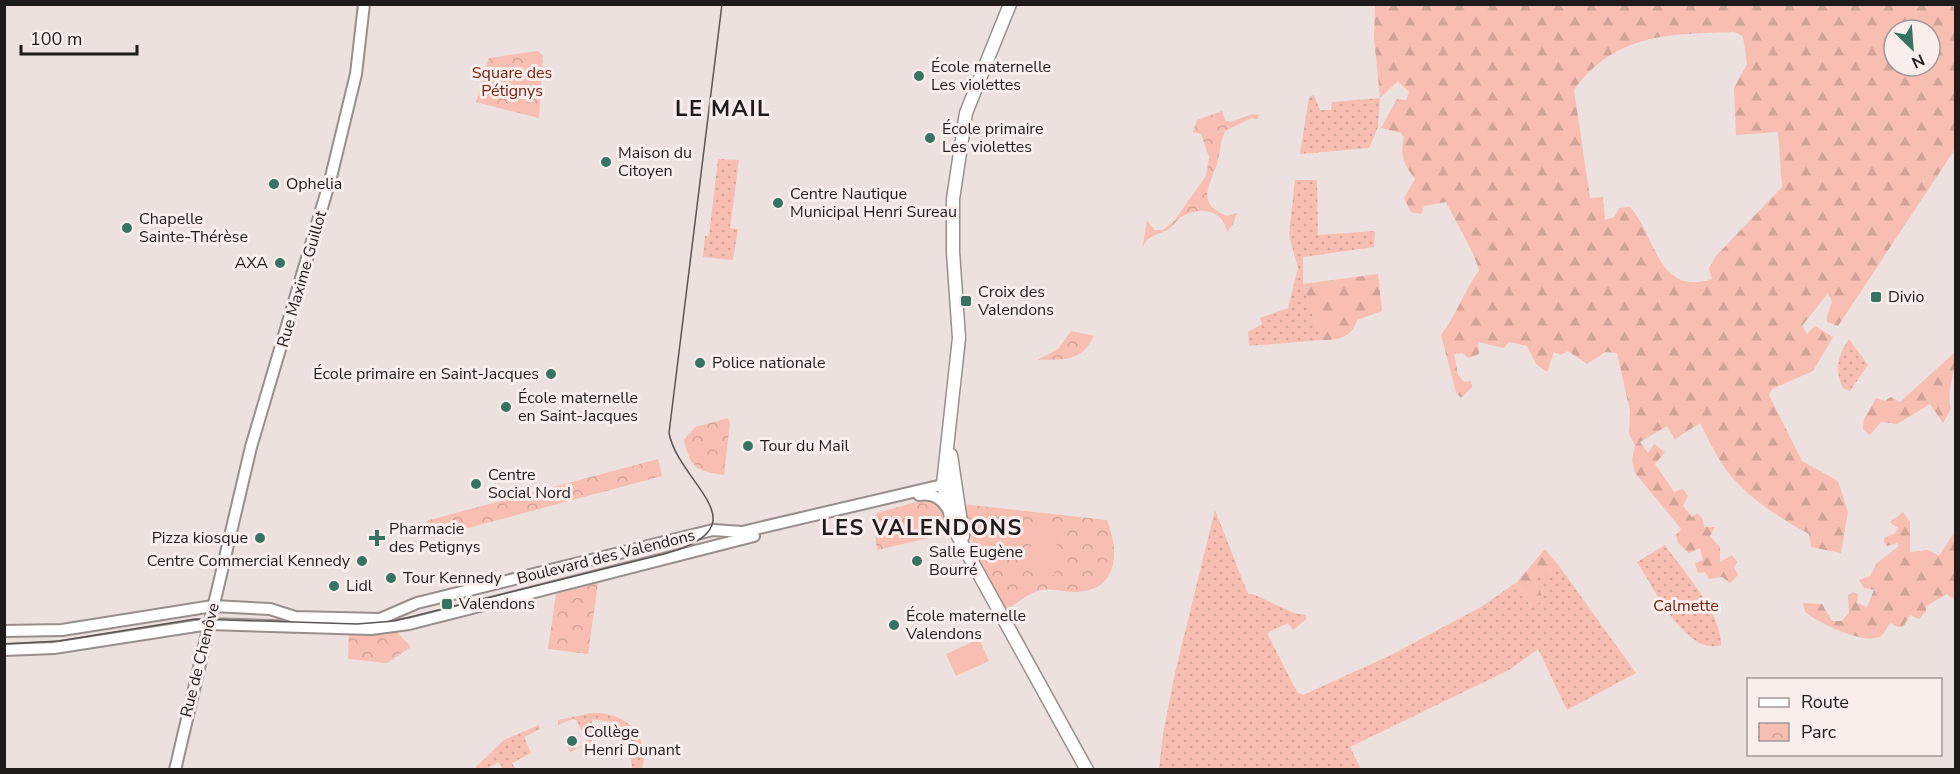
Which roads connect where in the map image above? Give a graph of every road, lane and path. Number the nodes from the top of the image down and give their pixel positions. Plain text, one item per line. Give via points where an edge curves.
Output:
1 (364, 4) edge
2 (1010, 4) edge
3 (946, 485) junction
4 (910, 496) junction
5 (955, 518) junction
6 (227, 551) joint
7 (213, 606) junction
8 (208, 624) junction
9 (4, 632) edge
10 (4, 650) edge
11 (175, 770) edge
12 (1087, 770) edge

1 - 6 street, Rue Maxime Guillot via 356,74 331,177 251,447
2 - 3 main road via 966,113 953,199 959,338
3 - 4 street, Boulevard des Valendons
3 - 5 main road
3 - 7 street, Boulevard des Valendons via 742,532 713,530 417,603 380,619 295,617 270,609
4 - 5 street, Boulevard des Valendons via 932,493
4 - 8 street, Boulevard des Valendons via 409,624 371,629
5 - 12 main road via 954,530 968,557
6 - 7 street, Rue de Chenôve
7 - 8 street, Rue de Chenôve
7 - 9 street, Boulevard des Valendons via 62,630
8 - 10 street, Boulevard des Valendons via 54,648
8 - 11 street, Rue de Chenôve

